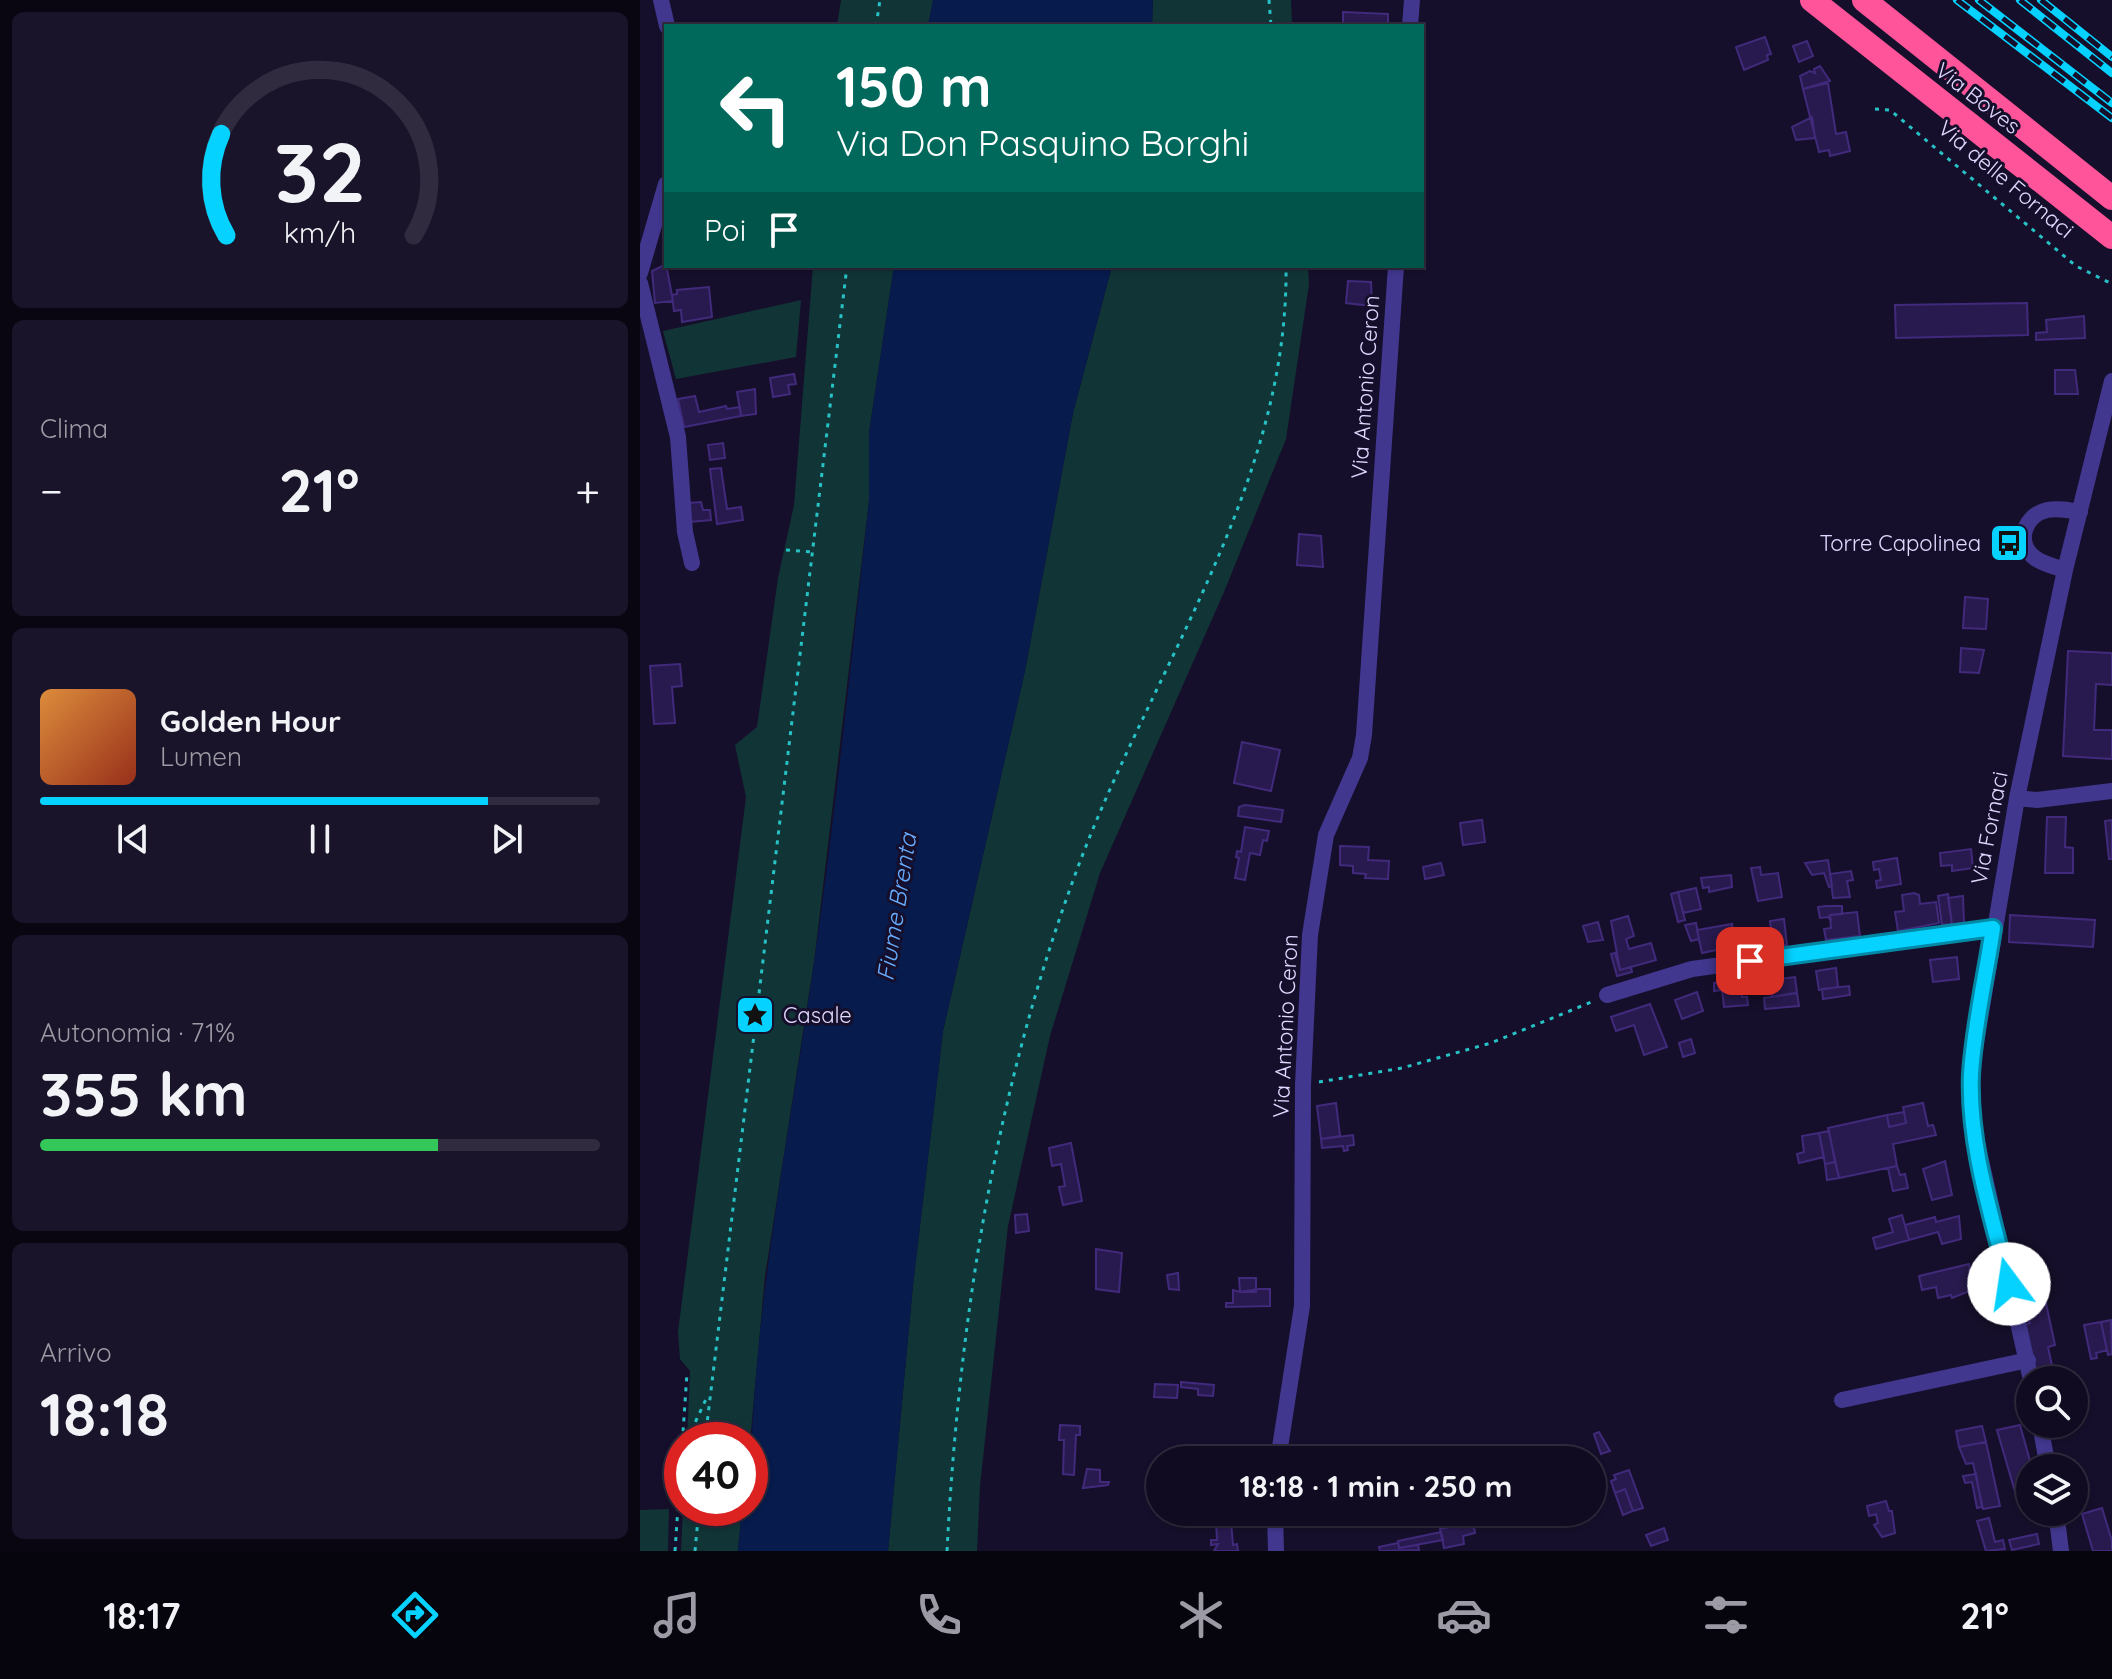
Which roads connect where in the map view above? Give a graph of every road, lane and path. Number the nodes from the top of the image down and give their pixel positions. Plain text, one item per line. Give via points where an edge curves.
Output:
1 (661, 0) edge
2 (880, 0) edge
3 (1269, 0) edge
4 (1412, 0) edge
5 (1812, 0) edge
6 (1864, 0) edge
7 (667, 24) edge
8 (876, 24) edge
9 (1271, 24) edge
10 (1410, 24) edge
11 (1875, 109) dead end
12 (664, 191) edge
13 (2112, 198) edge
14 (2112, 237) edge
15 (847, 268) edge
16 (1286, 268) edge
17 (1396, 268) edge
18 (640, 273) edge
19 (640, 283) edge
20 (2112, 284) edge
21 (2112, 381) edge
22 (2080, 512) junction
23 (786, 550) dead end
24 (812, 552) junction
25 (692, 563) dead end
26 (2065, 570) junction
27 (2112, 791) edge
28 (2017, 798) junction
29 (1993, 928) junction
30 (1607, 995) joint
31 (1303, 1085) junction
32 (2028, 1360) junction
33 (2029, 1366) edge
34 (687, 1373) dead end
35 (709, 1393) junction
36 (1842, 1400) dead end
37 (683, 1422) edge
38 (695, 1422) edge
39 (707, 1422) edge
40 (1280, 1446) edge
41 (677, 1526) edge
42 (697, 1526) edge
43 (1275, 1526) edge
44 (2058, 1526) edge
45 (675, 1551) edge
46 (695, 1551) edge
47 (947, 1551) edge
48 (1276, 1551) edge
49 (2061, 1551) edge

1 - 7 street
2 - 8 path
3 - 9 path
4 - 10 street
5 - 14 highway, Via Boves
6 - 13 highway, Via Boves
11 - 20 path, Via delle Fornaci via 1890,110 2076,266
12 - 18 street
15 - 24 path
16 - 47 path via 1280,356 1266,431 1205,586 1080,861 1028,1023 981,1226 962,1353
17 - 31 street, Via Antonio Ceron via 1364,735 1321,855 1306,971
19 - 25 street via 678,437
21 - 22 street, Via Fornaci
22 - 26 street, Via Fornaci
22 - 26 street via 2043,510 2024,530 2023,541 2036,560
23 - 24 path
24 - 35 path
26 - 28 street, Via Fornaci
27 - 28 street
28 - 29 street, Via Fornaci
29 - 30 street via 1692,969
29 - 32 street, Via Fornaci via 1971,1072 1973,1117
30 - 31 path via 1491,1043 1402,1068
31 - 40 street, Via Antonio Ceron via 1302,1306
32 - 33 street, Via Fornaci
32 - 36 street
34 - 37 path
35 - 38 path
35 - 39 path
41 - 45 path
42 - 46 path
43 - 48 street
44 - 49 street

